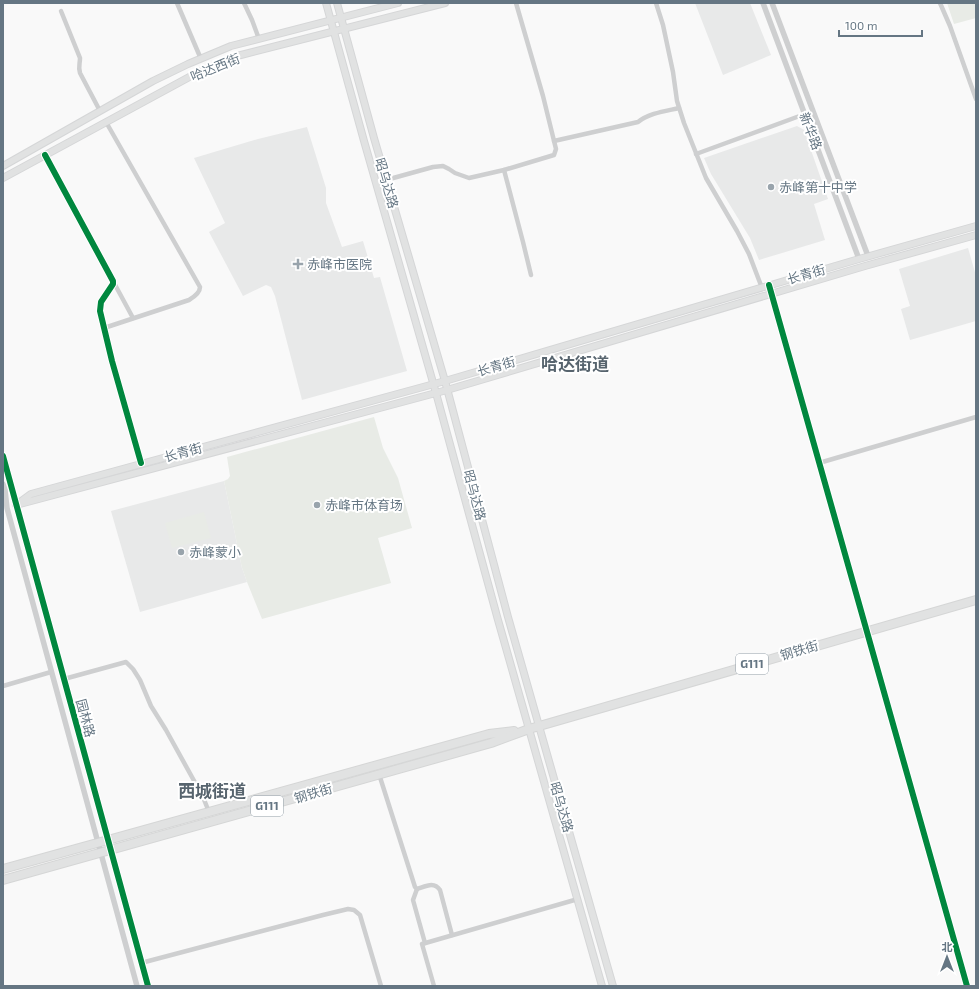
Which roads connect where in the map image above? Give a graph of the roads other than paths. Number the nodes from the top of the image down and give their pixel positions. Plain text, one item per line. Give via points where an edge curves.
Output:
1 (177, 3) edge
2 (244, 3) edge
3 (326, 3) edge
4 (337, 3) edge
5 (398, 3) edge
6 (445, 3) edge
7 (516, 3) edge
8 (656, 3) edge
9 (763, 3) edge
10 (772, 3) edge
11 (940, 3) edge
12 (61, 11) dead end
13 (341, 18) junction
14 (331, 20) junction
15 (344, 30) junction
16 (334, 32) junction
17 (259, 39) junction
18 (201, 58) junction
19 (976, 99) edge
20 (679, 108) junction
21 (100, 111) junction
22 (805, 114) junction
23 (106, 122) junction
24 (554, 141) junction
25 (696, 154) junction
26 (45, 155) junction
27 (3, 166) edge
28 (504, 170) junction
29 (3, 178) edge
30 (386, 180) junction
31 (976, 226) edge
32 (976, 235) edge
33 (868, 256) junction
34 (859, 259) junction
35 (531, 275) dead end
36 (113, 281) junction
37 (769, 286) junction
38 (762, 288) junction
39 (771, 294) junction
40 (133, 318) junction
41 (104, 328) junction
42 (445, 381) junction
43 (434, 384) junction
44 (447, 390) junction
45 (436, 393) junction
46 (976, 417) edge
47 (3, 456) edge
48 (141, 463) junction
49 (819, 463) junction
50 (3, 484) edge
51 (16, 505) junction
52 (5, 508) edge
53 (976, 600) edge
54 (867, 630) junction
55 (51, 672) junction
56 (64, 679) junction
57 (3, 686) edge
58 (539, 726) junction
59 (529, 729) junction
60 (379, 774) junction
61 (209, 812) junction
62 (108, 840) junction
63 (98, 842) junction
64 (110, 850) junction
65 (100, 852) junction
66 (3, 869) edge
67 (3, 880) edge
68 (417, 889) junction
69 (578, 898) junction
70 (452, 935) junction
71 (425, 943) junction
72 (141, 963) junction
73 (137, 986) edge
74 (148, 986) edge
75 (380, 986) edge
76 (434, 986) edge
77 (602, 986) edge
78 (614, 986) edge
79 (967, 986) edge

1 - 18 street
2 - 17 street
3 - 14 main road, 昭乌达路
4 - 13 main road, 昭乌达路
5 - 13 main road, 哈达西街
6 - 15 main road, 哈达西街
7 - 24 street
8 - 20 street via 663,25
9 - 22 street, 新华路
10 - 33 street, 新华路
11 - 19 street
12 - 21 street via 80,58 78,68
13 - 14 main road, 哈达西街
13 - 15 main road, 昭乌达路
14 - 16 main road, 昭乌达路
14 - 17 main road, 哈达西街
15 - 16 main road, 哈达西街
15 - 30 main road, 昭乌达路
16 - 23 main road, 哈达西街 via 237,56 193,74
16 - 43 main road, 昭乌达路
17 - 18 main road, 哈达西街 via 231,46
18 - 21 main road, 哈达西街
20 - 24 street via 649,115 638,122
20 - 25 street
21 - 27 main road, 哈达西街
22 - 25 street
22 - 34 street, 新华路
23 - 26 main road, 哈达西街
23 - 40 street via 200,287 189,300
24 - 28 street via 554,155
25 - 38 street via 706,178 749,254
26 - 29 main road, 哈达西街
26 - 36 street
28 - 30 street via 469,178 442,166
28 - 35 street
30 - 42 main road, 昭乌达路
31 - 33 main road, 长青街
32 - 39 main road, 长青街
33 - 34 main road, 长青街
34 - 37 main road, 长青街
36 - 40 street
36 - 41 street via 101,302 100,311
37 - 38 main road, 长青街
37 - 39 street
38 - 42 main road, 长青街
39 - 44 main road, 长青街
39 - 49 street
40 - 41 street
41 - 48 street
42 - 43 main road, 长青街
42 - 44 main road, 昭乌达路
43 - 45 main road, 昭乌达路
43 - 48 main road, 长青街
44 - 45 main road, 长青街
44 - 58 main road, 昭乌达路
45 - 51 main road, 长青街
45 - 59 main road, 昭乌达路
46 - 49 street
47 - 51 street, 园林路
48 - 51 main road, 长青街 via 31,494
49 - 54 street
50 - 52 street, 园林路
51 - 52 street, 长青街
51 - 56 street, 园林路
52 - 55 street, 园林路
53 - 54 highway, 钢铁街 / G111
54 - 58 highway, 钢铁街 / G111
54 - 79 street
55 - 57 street
55 - 63 street, 园林路
56 - 61 street via 126,662 140,680 151,706
56 - 62 street, 园林路
58 - 59 highway, 钢铁街 / G111
58 - 78 main road, 昭乌达路
59 - 60 highway, 钢铁街 / G111
59 - 61 highway, 钢铁街 via 489,734
59 - 69 main road, 昭乌达路
60 - 64 highway, 钢铁街 / G111
60 - 68 street
61 - 62 highway, 钢铁街
62 - 63 highway, 钢铁街
62 - 64 street, 园林路
63 - 65 street, 园林路
63 - 66 highway, 钢铁街
64 - 65 highway, 钢铁街 / G111
64 - 72 street, 园林路
65 - 67 highway, 钢铁街 / G111
65 - 73 street, 园林路
68 - 70 street via 434,884 437,886
68 - 71 street via 413,900
69 - 70 street
69 - 77 main road, 昭乌达路
70 - 71 street
71 - 76 street via 422,944
72 - 74 street, 园林路
72 - 75 street via 348,909 360,915

